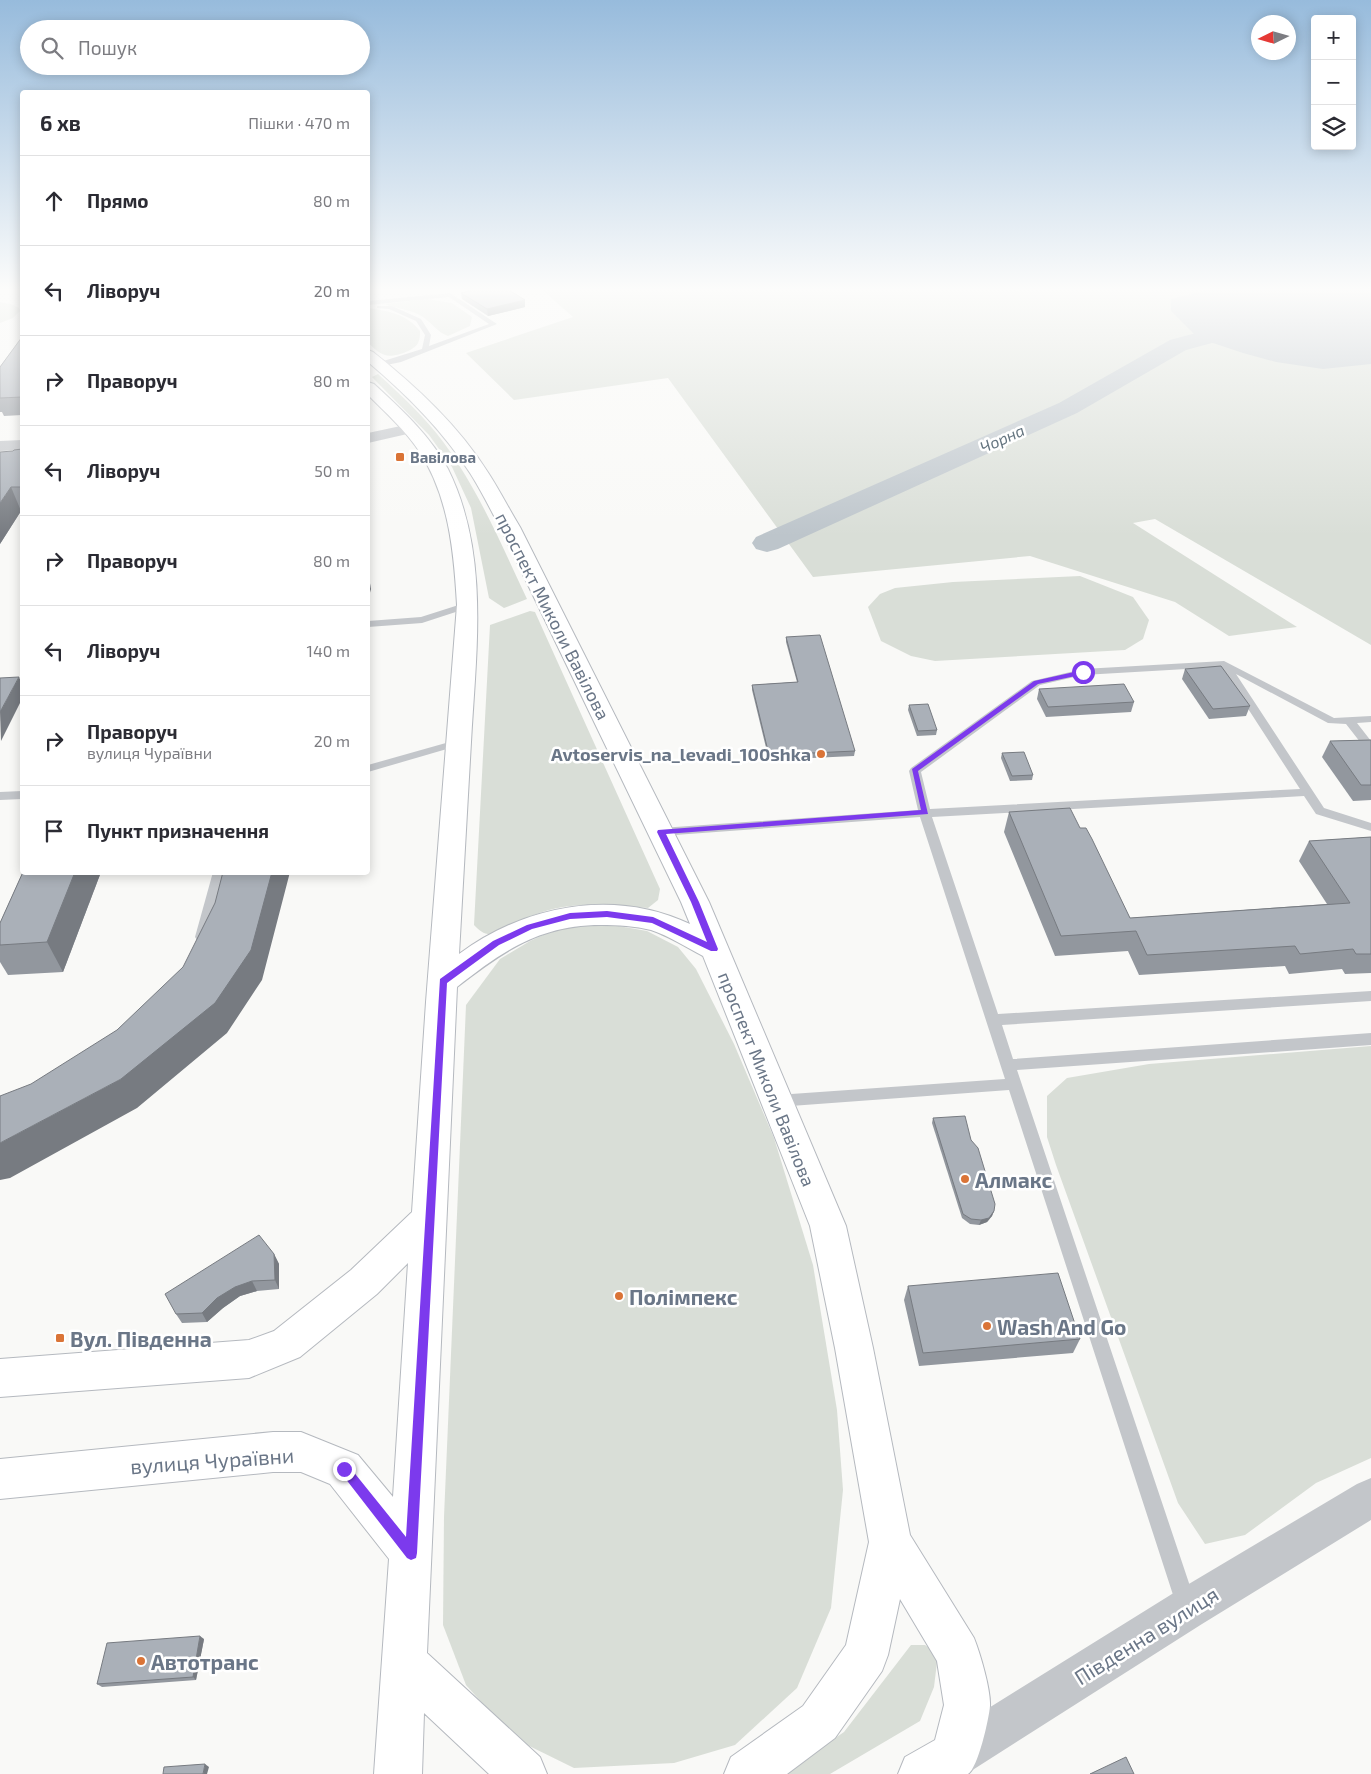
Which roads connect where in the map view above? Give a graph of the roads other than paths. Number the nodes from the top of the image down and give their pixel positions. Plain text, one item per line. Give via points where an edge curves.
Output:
1 (380, 370) edge
2 (370, 389) edge
3 (410, 429) junction
4 (370, 438) edge
5 (20, 445) edge
6 (0, 446) edge
7 (468, 605) junction
8 (370, 624) edge
9 (1224, 664) junction
10 (1371, 719) edge
11 (1349, 720) junction
12 (460, 742) junction
13 (1368, 745) edge
14 (370, 768) edge
15 (1307, 792) junction
16 (20, 795) edge
17 (0, 796) edge
18 (925, 813) junction
19 (1371, 827) edge
20 (661, 832) junction
21 (218, 875) edge
22 (714, 949) junction
23 (195, 953) edge
24 (443, 982) junction
25 (1371, 996) edge
26 (993, 1020) junction
27 (1371, 1039) edge
28 (1008, 1065) junction
29 (1014, 1084) junction
30 (777, 1101) junction
31 (430, 1219) junction
32 (0, 1378) edge
33 (0, 1479) edge
34 (1371, 1498) edge
35 (890, 1542) junction
36 (411, 1553) junction
37 (1187, 1609) junction
38 (405, 1663) junction
39 (939, 1764) edge
40 (398, 1774) edge
41 (523, 1774) edge
42 (748, 1774) edge

1 - 20 main road, проспект Миколи Вавілова via 448,432 479,473 510,528
2 - 3 main road
3 - 4 street
3 - 7 main road via 428,452 449,494 461,540
5 - 6 street
7 - 8 lane via 422,620
7 - 12 main road
9 - 11 lane via 1332,721
9 - 15 lane
9 - 18 lane via 1083,672 1036,683 914,771
10 - 11 lane
11 - 13 lane
12 - 14 lane
12 - 24 main road
15 - 18 lane
15 - 19 lane via 1320,811
16 - 17 lane
18 - 20 lane
18 - 26 lane
20 - 22 main road, проспект Миколи Вавілова
21 - 23 lane
22 - 24 main road via 653,920 607,914 570,916 530,927 496,943
22 - 30 main road, проспект Миколи Вавілова
24 - 31 main road
25 - 26 lane
26 - 28 lane
27 - 28 lane
28 - 29 lane
29 - 30 lane
29 - 37 lane
30 - 35 main road, проспект Миколи Вавілова via 828,1226
31 - 32 main road via 364,1282 287,1344 249,1359
31 - 36 main road
33 - 36 main road, вулиця Чураївни via 219,1456 301,1452 344,1469
34 - 37 street, Південна вулиця
35 - 39 main road, проспект Миколи Вавілова via 958,1654 967,1705
35 - 42 main road via 866,1655 819,1722
36 - 38 main road
37 - 39 street, Південна вулиця
38 - 40 main road
38 - 41 main road

